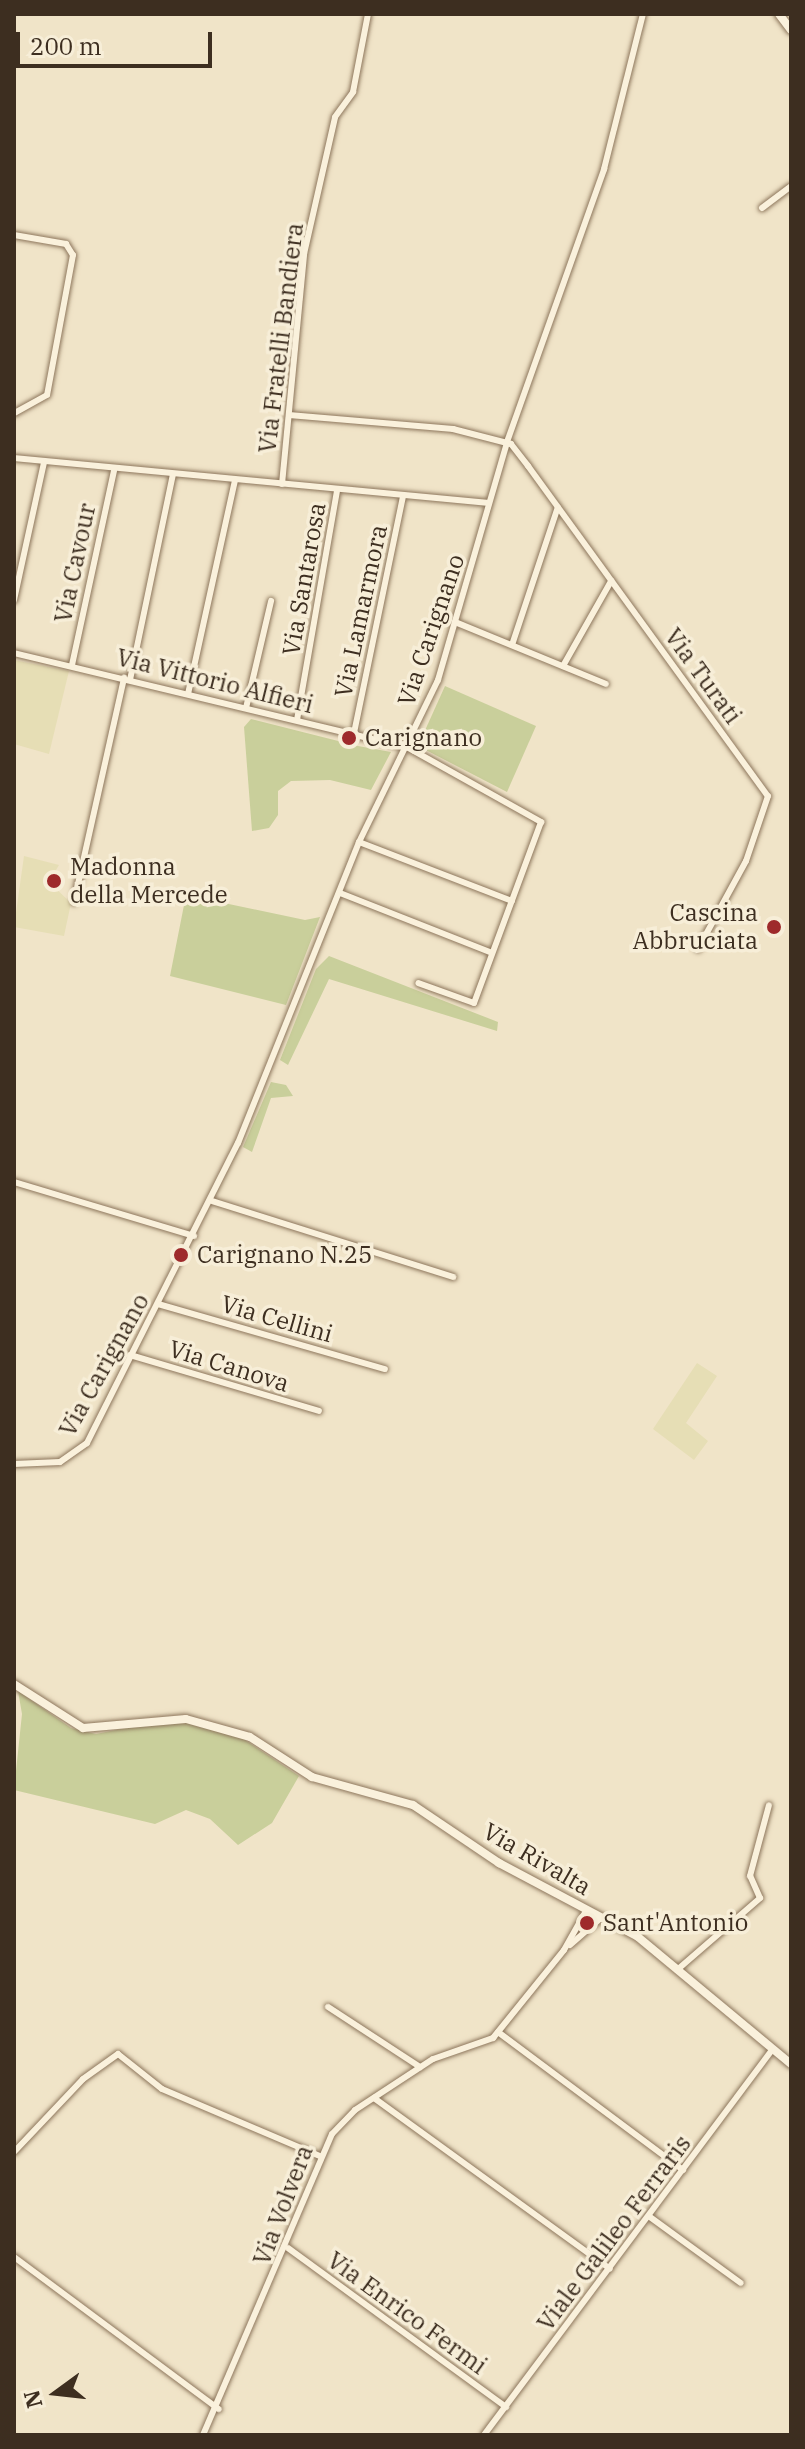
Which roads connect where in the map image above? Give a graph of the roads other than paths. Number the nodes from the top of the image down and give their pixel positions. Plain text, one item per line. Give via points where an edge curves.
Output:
1 (368, 14) edge
2 (643, 14) edge
3 (779, 14) edge
4 (791, 30) edge
5 (791, 186) edge
6 (762, 208) dead end
7 (14, 235) edge
8 (14, 413) edge
9 (289, 415) junction
10 (507, 442) junction
11 (14, 458) edge
12 (44, 462) junction
13 (114, 470) junction
14 (173, 475) junction
15 (235, 481) junction
16 (282, 484) junction
17 (337, 491) junction
18 (403, 497) junction
19 (489, 503) junction
20 (558, 507) junction
21 (611, 581) junction
22 (14, 600) edge
23 (271, 601) dead end
24 (455, 622) junction
25 (512, 645) junction
26 (14, 653) edge
27 (72, 665) junction
28 (563, 666) junction
29 (127, 679) junction
30 (606, 684) dead end
31 (188, 694) junction
32 (246, 708) junction
33 (297, 720) junction
34 (354, 733) junction
35 (407, 747) junction
36 (359, 842) junction
37 (340, 893) junction
38 (512, 901) junction
39 (74, 902) dead end
40 (698, 949) dead end
41 (492, 953) junction
42 (418, 983) dead end
43 (14, 1182) edge
44 (212, 1201) junction
45 (194, 1236) junction
46 (453, 1277) dead end
47 (158, 1304) junction
48 (130, 1355) junction
49 (385, 1369) dead end
50 (319, 1411) dead end
51 (14, 1464) edge
52 (14, 1684) edge
53 (769, 1805) dead end
54 (586, 1911) junction
55 (601, 1918) junction
56 (564, 1950) junction
57 (677, 1970) junction
58 (328, 2007) dead end
59 (498, 2032) junction
60 (771, 2052) junction
61 (791, 2064) edge
62 (420, 2067) junction
63 (374, 2098) junction
64 (14, 2152) edge
65 (320, 2156) junction
66 (683, 2170) junction
67 (650, 2217) junction
68 (288, 2248) junction
69 (14, 2257) edge
70 (610, 2269) junction
71 (741, 2283) dead end
72 (506, 2407) junction
73 (219, 2409) junction
74 (203, 2435) edge
75 (484, 2435) edge

1 - 9 street, Via Fratelli Bandiera via 353,92 335,117 304,254
2 - 10 street, Via Carignano via 604,169
3 - 4 street
5 - 6 street
7 - 8 street via 66,244 73,255 47,395
9 - 10 street via 453,429
9 - 16 street, Via Fratelli Bandiera
10 - 19 street, Via Carignano
10 - 20 street, Via Turati
11 - 12 street
12 - 13 street
12 - 22 street
13 - 14 street
13 - 27 street, Via Cavour
14 - 15 street
14 - 29 street
15 - 16 street
15 - 31 street
16 - 17 street
17 - 18 street
17 - 33 street, Via Santarosa
18 - 19 street
18 - 34 street, Via Lamarmora
19 - 24 street, Via Carignano
20 - 21 street, Via Turati
20 - 25 street
21 - 28 street
21 - 40 street, Via Turati via 770,803
23 - 32 street
24 - 25 street
24 - 35 street, Via Carignano via 438,680
25 - 28 street
26 - 27 street, Via Vittorio Alfieri
27 - 29 street, Via Vittorio Alfieri
28 - 30 street
29 - 31 street, Via Vittorio Alfieri
29 - 39 street
31 - 32 street, Via Vittorio Alfieri
32 - 33 street, Via Vittorio Alfieri
33 - 34 street, Via Vittorio Alfieri
34 - 35 street, Via Vittorio Alfieri
35 - 36 street, Via Carignano
35 - 38 street, Via Vittorio Alfieri via 541,822
36 - 37 street, Via Carignano
36 - 38 street
37 - 41 street
37 - 44 street, Via Carignano
38 - 41 street
41 - 42 street via 474,1003
43 - 45 street
44 - 45 street, Via Carignano
44 - 46 street
45 - 47 street, Via Carignano
47 - 48 street, Via Carignano
47 - 49 street, Via Cellini
48 - 50 street, Via Canova
48 - 51 street, Via Carignano via 87,1443 74,1456 41,1465
52 - 54 street, Via Rivalta via 83,1728 186,1719 250,1737 312,1777 413,1805 499,1863
53 - 57 street via 750,1876 760,1898
54 - 55 street, Via Rivalta
54 - 56 street, Via Volvera
55 - 56 street, Via Volvera
55 - 57 street, Via Rivalta via 638,1937
56 - 59 street, Via Volvera
57 - 60 street, Via Rivalta
58 - 62 street
59 - 62 street, Via Volvera
59 - 66 street
60 - 61 street, Via Rivalta
60 - 66 street, Viale Galileo Ferraris
62 - 63 street, Via Volvera
63 - 65 street, Via Volvera via 338,2127
63 - 70 street
64 - 65 street via 83,2079 118,2054 162,2089
65 - 68 street, Via Volvera
66 - 67 street, Viale Galileo Ferraris
67 - 70 street, Viale Galileo Ferraris
67 - 71 street
68 - 72 street, Via Enrico Fermi
68 - 73 street, Via Volvera
69 - 73 street
70 - 72 street, Viale Galileo Ferraris
72 - 75 street, Viale Galileo Ferraris
73 - 74 street, Via Volvera

